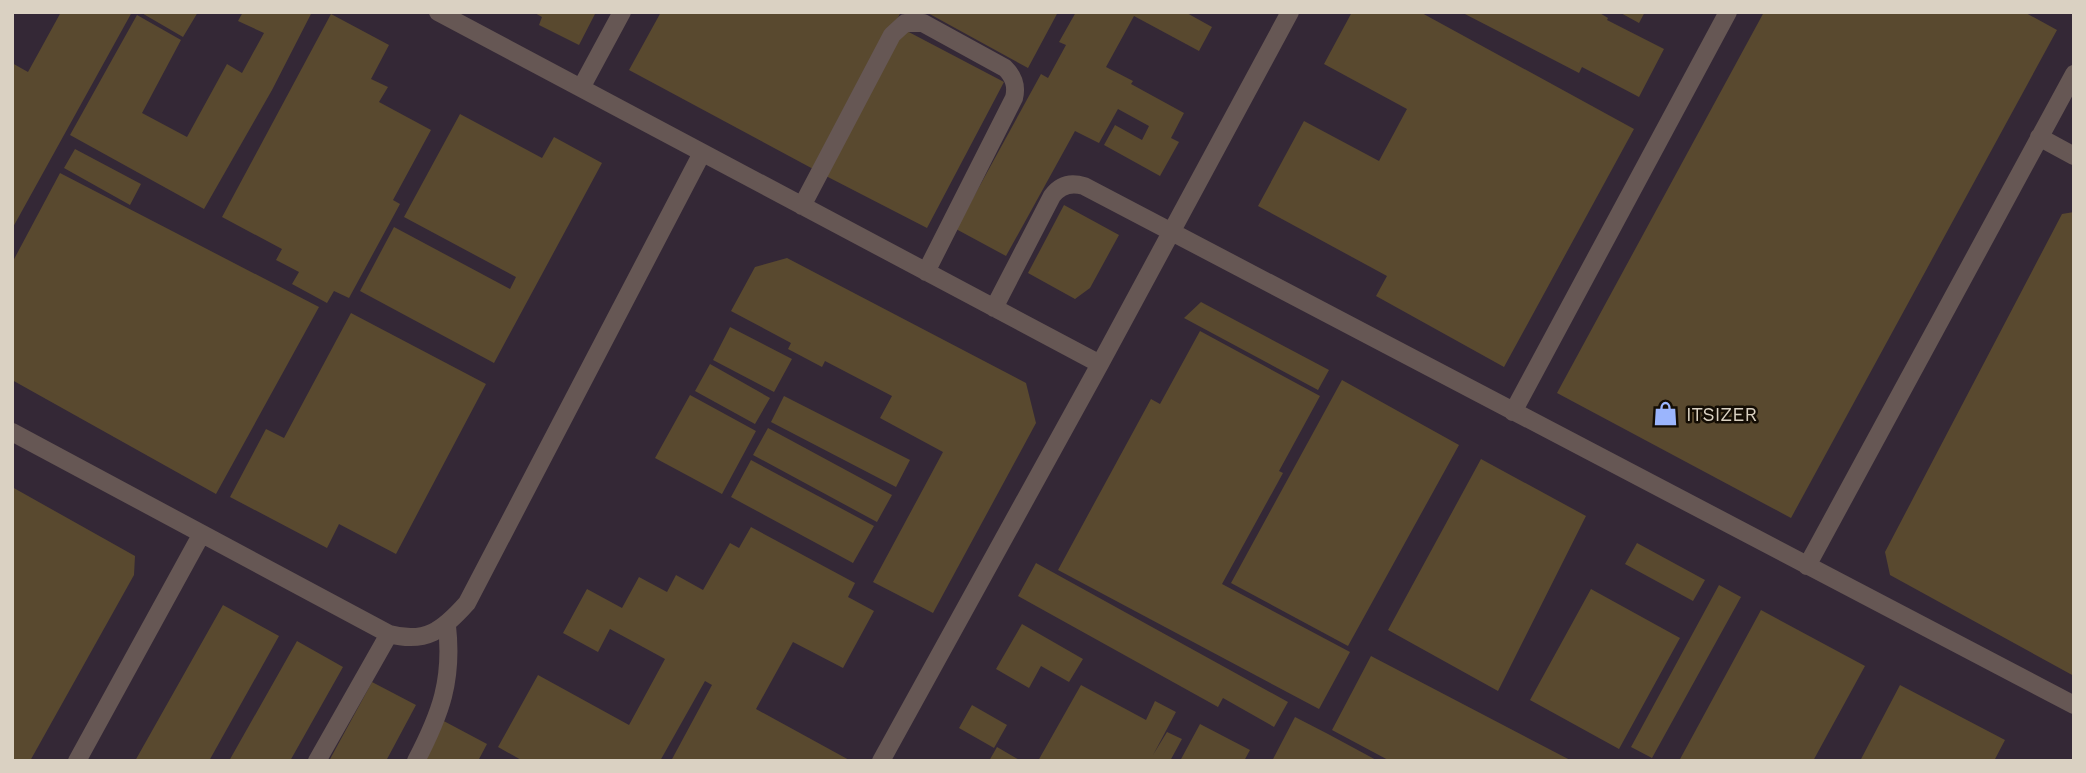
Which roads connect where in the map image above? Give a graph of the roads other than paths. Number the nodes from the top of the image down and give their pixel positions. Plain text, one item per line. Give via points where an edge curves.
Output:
1 (622, 12) edge
2 (1290, 12) edge
3 (1728, 12) edge
4 (442, 13) edge
5 (2074, 74) edge
6 (581, 88) junction
7 (2039, 138) junction
8 (702, 153) junction
9 (2074, 156) edge
10 (802, 206) junction
11 (1171, 233) junction
12 (926, 272) junction
13 (993, 308) junction
14 (1100, 364) junction
15 (1513, 412) junction
16 (12, 432) edge
17 (201, 535) junction
18 (1807, 566) junction
19 (447, 625) junction
20 (389, 634) junction
21 (2074, 705) edge
22 (77, 761) edge
23 (317, 761) edge
24 (416, 761) edge
25 (881, 761) edge

1 - 6 lane
2 - 11 lane
3 - 15 lane
4 - 6 lane
5 - 7 lane
6 - 8 lane
7 - 9 lane
7 - 18 lane
8 - 10 lane
8 - 19 lane via 467,603
10 - 12 lane
10 - 12 lane via 892,35 905,23 923,23 1005,68 1016,92
11 - 13 lane via 1084,186 1062,186 1052,196
11 - 14 lane
11 - 15 lane
12 - 13 lane
13 - 14 lane
14 - 25 lane
15 - 18 lane
16 - 17 lane
17 - 20 lane
17 - 22 lane
18 - 21 lane
19 - 20 lane via 426,635 403,638
19 - 24 lane via 449,677 435,726
20 - 23 lane

